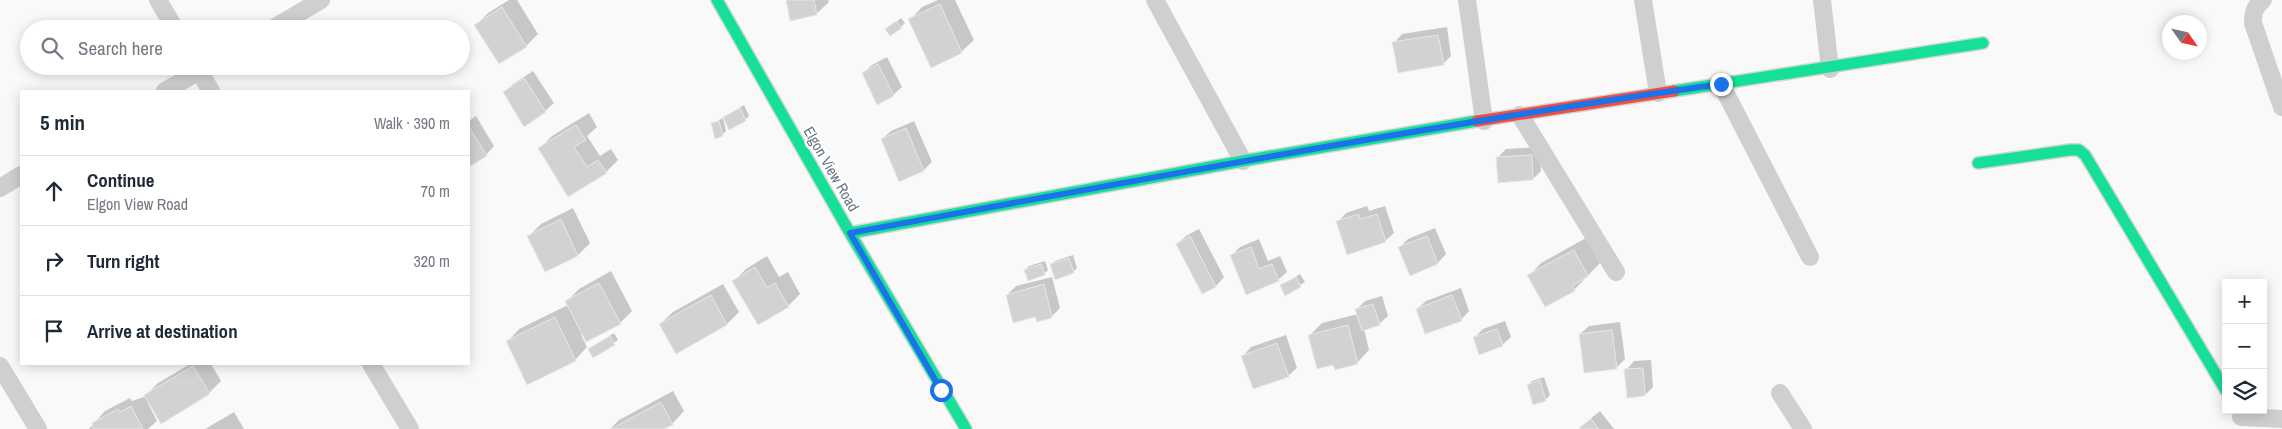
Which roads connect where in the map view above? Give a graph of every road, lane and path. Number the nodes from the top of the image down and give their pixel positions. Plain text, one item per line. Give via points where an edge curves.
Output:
1 (158, 0) edge
2 (321, 0) edge
3 (717, 0) edge
4 (1155, 0) edge
5 (1467, 0) edge
6 (1644, 0) edge
7 (1822, 0) edge
8 (2263, 0) edge
9 (170, 20) edge
10 (287, 20) edge
11 (1983, 43) dead end
12 (1830, 69) junction
13 (190, 75) edge
14 (204, 75) edge
15 (1721, 84) junction
16 (167, 90) edge
17 (211, 90) edge
18 (1658, 93) junction
19 (2282, 107) edge
20 (1520, 115) junction
21 (1484, 120) junction
22 (1243, 161) junction
23 (1978, 163) dead end
24 (20, 177) edge
25 (0, 188) edge
26 (850, 233) junction
27 (1810, 257) dead end
28 (1616, 272) dead end
29 (373, 365) edge
30 (0, 366) edge
31 (2222, 384) edge
32 (1780, 393) dead end
33 (2242, 419) edge
34 (2282, 419) edge
35 (38, 429) edge
36 (410, 429) edge
37 (966, 429) edge
38 (1803, 429) edge

1 - 9 street
2 - 10 street
3 - 26 street, Elgon View Road
4 - 22 street
5 - 21 street
6 - 18 street
7 - 12 street
8 - 19 street via 2252,13 2253,23
11 - 12 street
12 - 15 street
13 - 16 street
14 - 17 street
15 - 18 street
15 - 27 street
18 - 20 street
20 - 21 street
20 - 28 street
21 - 22 street
22 - 26 street
23 - 31 street via 2070,150 2079,150 2085,155
24 - 25 street
26 - 37 street, Elgon View Road
29 - 36 street
30 - 35 street
32 - 38 street
33 - 34 street

